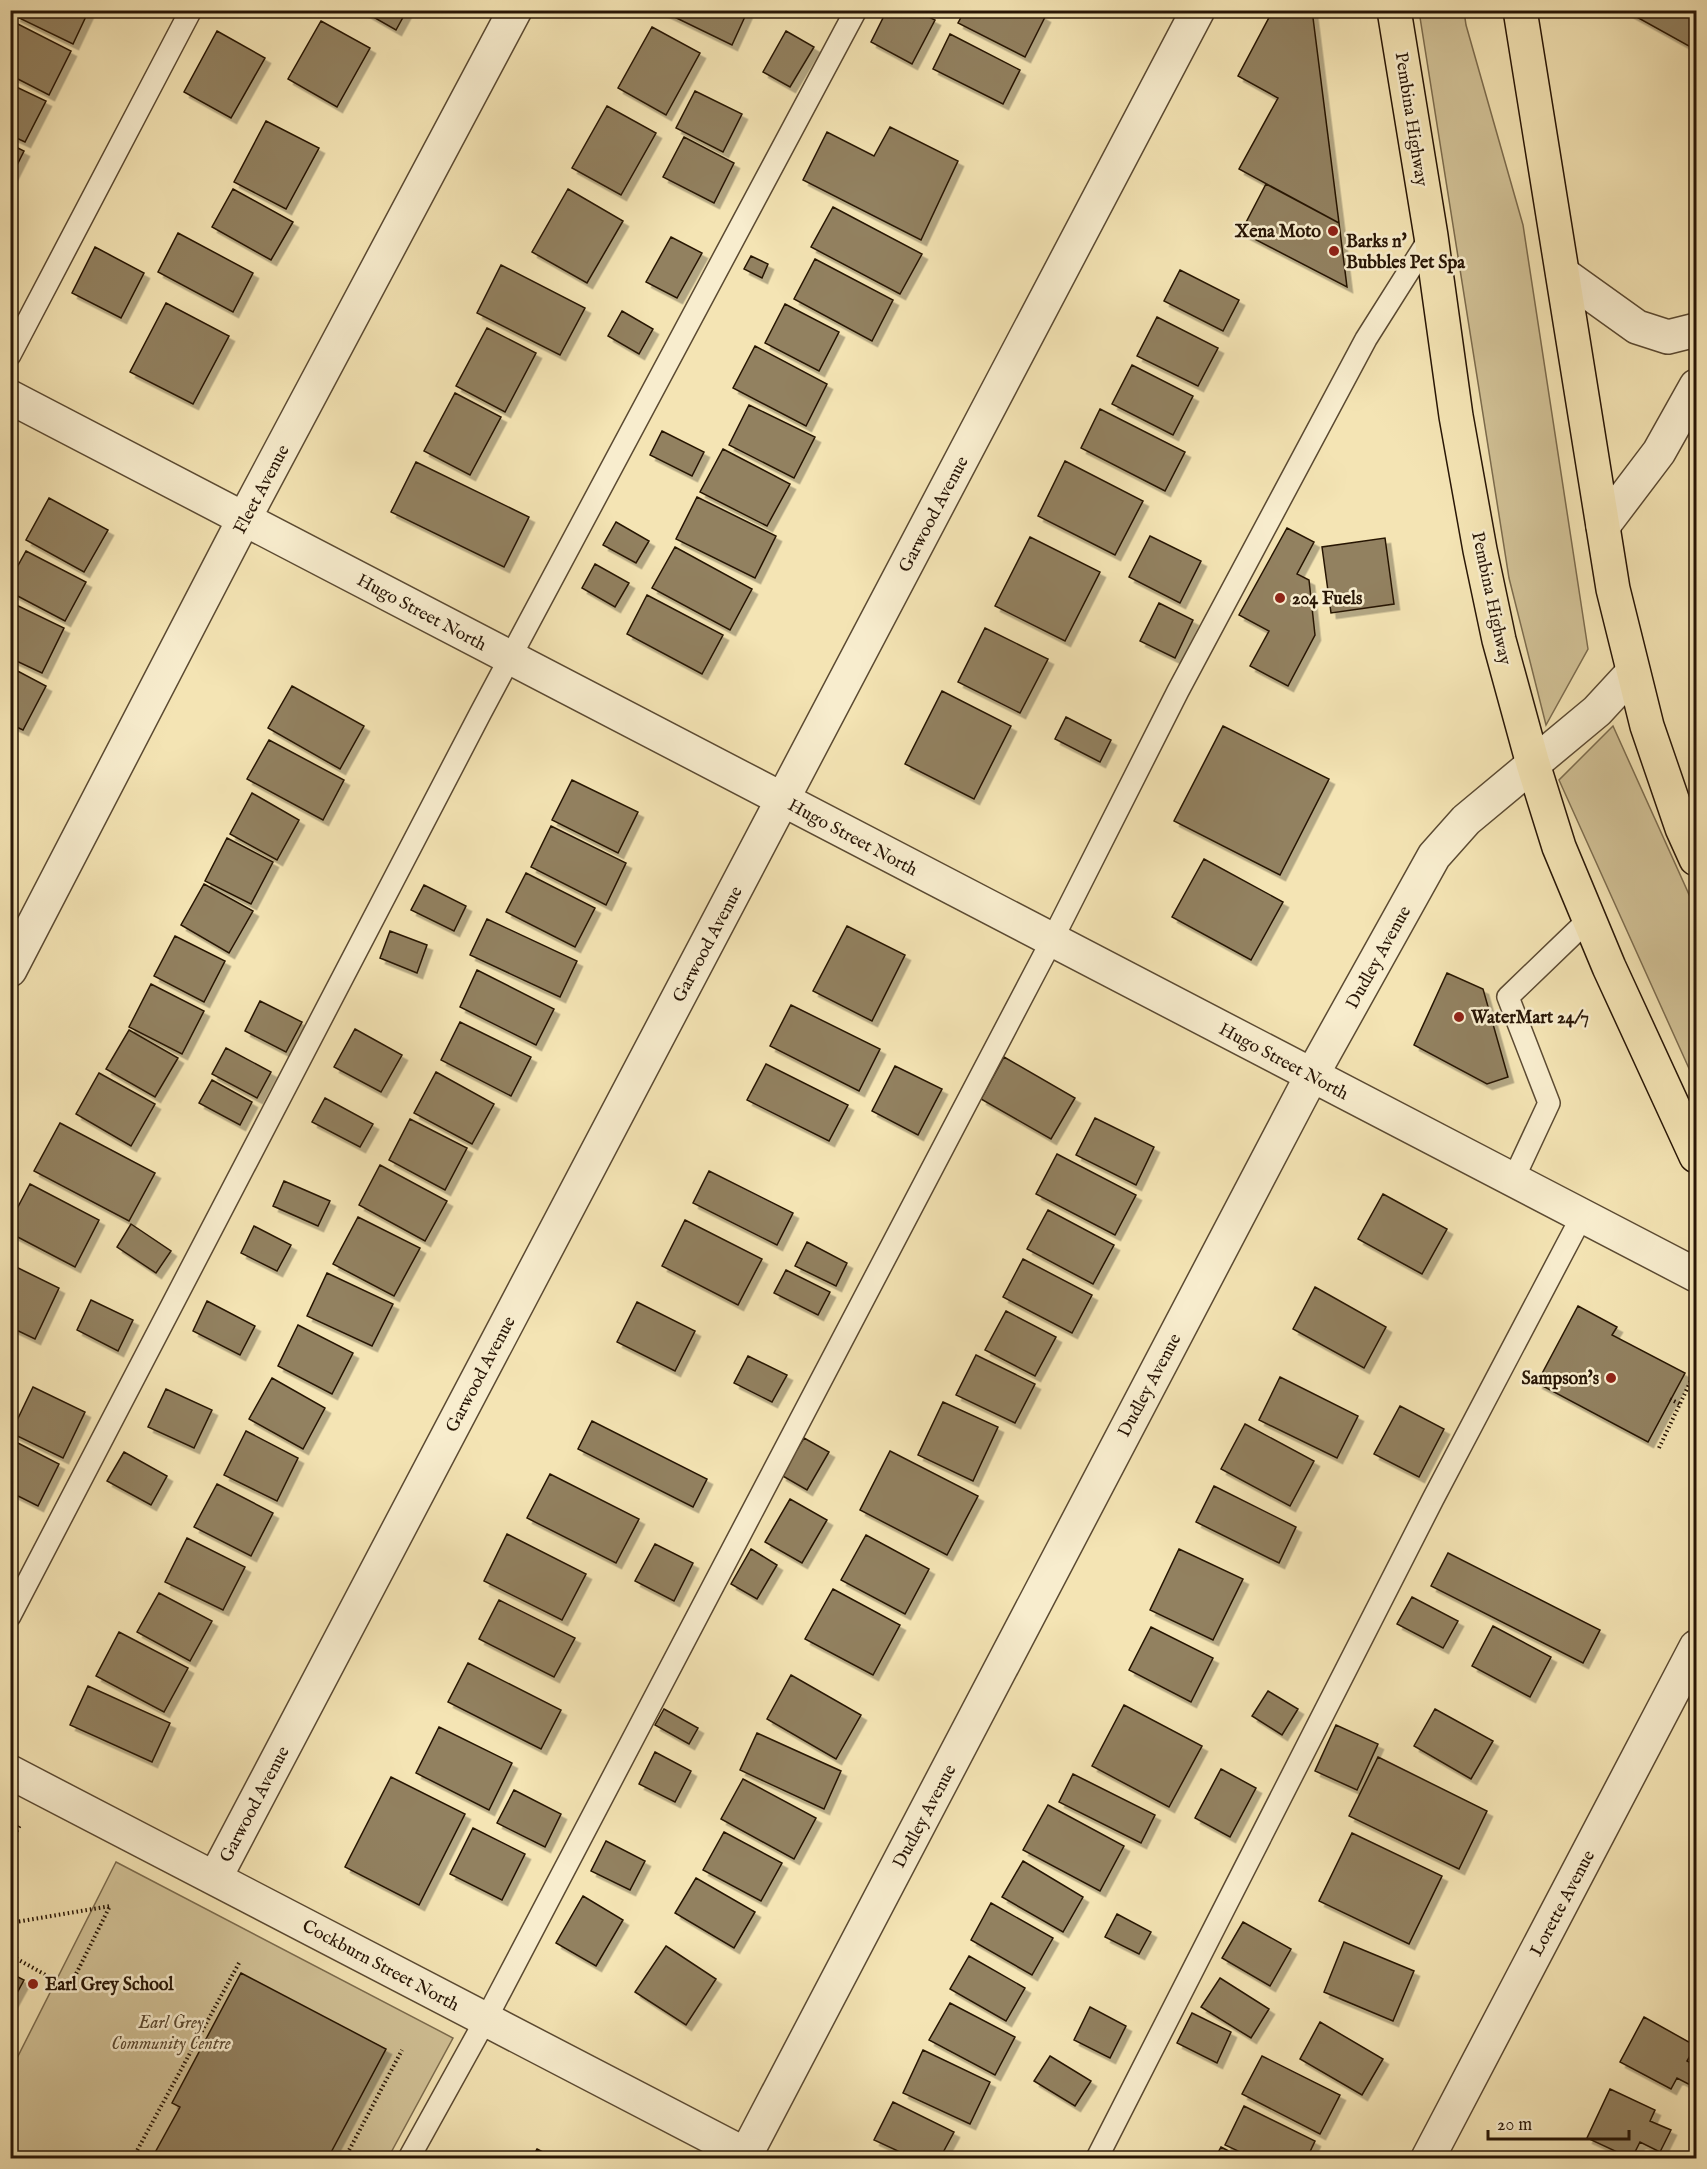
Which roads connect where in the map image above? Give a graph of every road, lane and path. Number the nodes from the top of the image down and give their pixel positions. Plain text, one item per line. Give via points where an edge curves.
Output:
1 (191, 10) edge
2 (515, 10) edge
3 (856, 10) edge
4 (1198, 10) edge
5 (1394, 10) edge
6 (1520, 10) edge
7 (1431, 236) junction
8 (1563, 274) junction
9 (1696, 330) edge
10 (10, 355) edge
11 (1696, 386) edge
12 (10, 397) edge
13 (244, 519) junction
14 (1603, 526) junction
15 (510, 658) junction
16 (1633, 672) junction
17 (1533, 764) junction
18 (783, 800) junction
19 (1696, 859) edge
20 (1589, 919) junction
21 (1052, 940) junction
22 (10, 970) edge
23 (1312, 1075) junction
24 (1696, 1156) edge
25 (1513, 1180) junction
26 (1582, 1216) junction
27 (1696, 1275) edge
28 (1696, 1370) edge
29 (1670, 1399) dead end
30 (1680, 1404) junction
31 (1659, 1448) dead end
32 (10, 1616) edge
33 (1696, 1647) edge
34 (10, 1772) edge
35 (215, 1878) junction
36 (10, 1923) edge
37 (10, 1955) edge
38 (240, 1963) dead end
39 (486, 2019) junction
40 (402, 2050) dead end
41 (747, 2157) edge
42 (133, 2158) edge
43 (345, 2158) edge
44 (409, 2158) edge
45 (1097, 2158) edge
46 (1428, 2158) edge

1 - 10 lane
2 - 13 street, Fleet Avenue
3 - 15 lane
4 - 18 street, Garwood Avenue
5 - 7 main road, Pembina Highway
6 - 8 main road
7 - 17 main road, Pembina Highway via 1456,416 1480,550 1499,640
7 - 21 lane via 1366,339 1178,691
8 - 9 street via 1637,327 1668,337
8 - 14 main road
11 - 14 street via 1659,452
12 - 13 street, Hugo Street North
13 - 15 street, Hugo Street North
13 - 22 street, Fleet Avenue
14 - 16 main road
15 - 18 street, Hugo Street North
15 - 32 lane
16 - 17 street, Dudley Avenue via 1597,711
16 - 19 main road via 1660,766
17 - 20 main road, Pembina Highway via 1559,847
17 - 23 street, Dudley Avenue via 1466,820 1434,856
18 - 21 street, Hugo Street North
18 - 35 street, Garwood Avenue
20 - 24 main road, Pembina Highway
20 - 25 lane via 1509,997 1549,1103
21 - 23 street, Hugo Street North
21 - 39 lane
23 - 25 street, Hugo Street North
23 - 41 street, Dudley Avenue
25 - 26 street, Hugo Street North
26 - 27 street, Hugo Street North
26 - 45 lane
28 - 30 path
29 - 30 path
30 - 31 path
33 - 46 street, Lorette Avenue
34 - 35 street, Cockburn Street North
35 - 39 street, Cockburn Street North
36 - 37 path via 111,1903 69,1988
38 - 42 path
39 - 41 street, Cockburn Street North
39 - 44 lane
40 - 43 path

